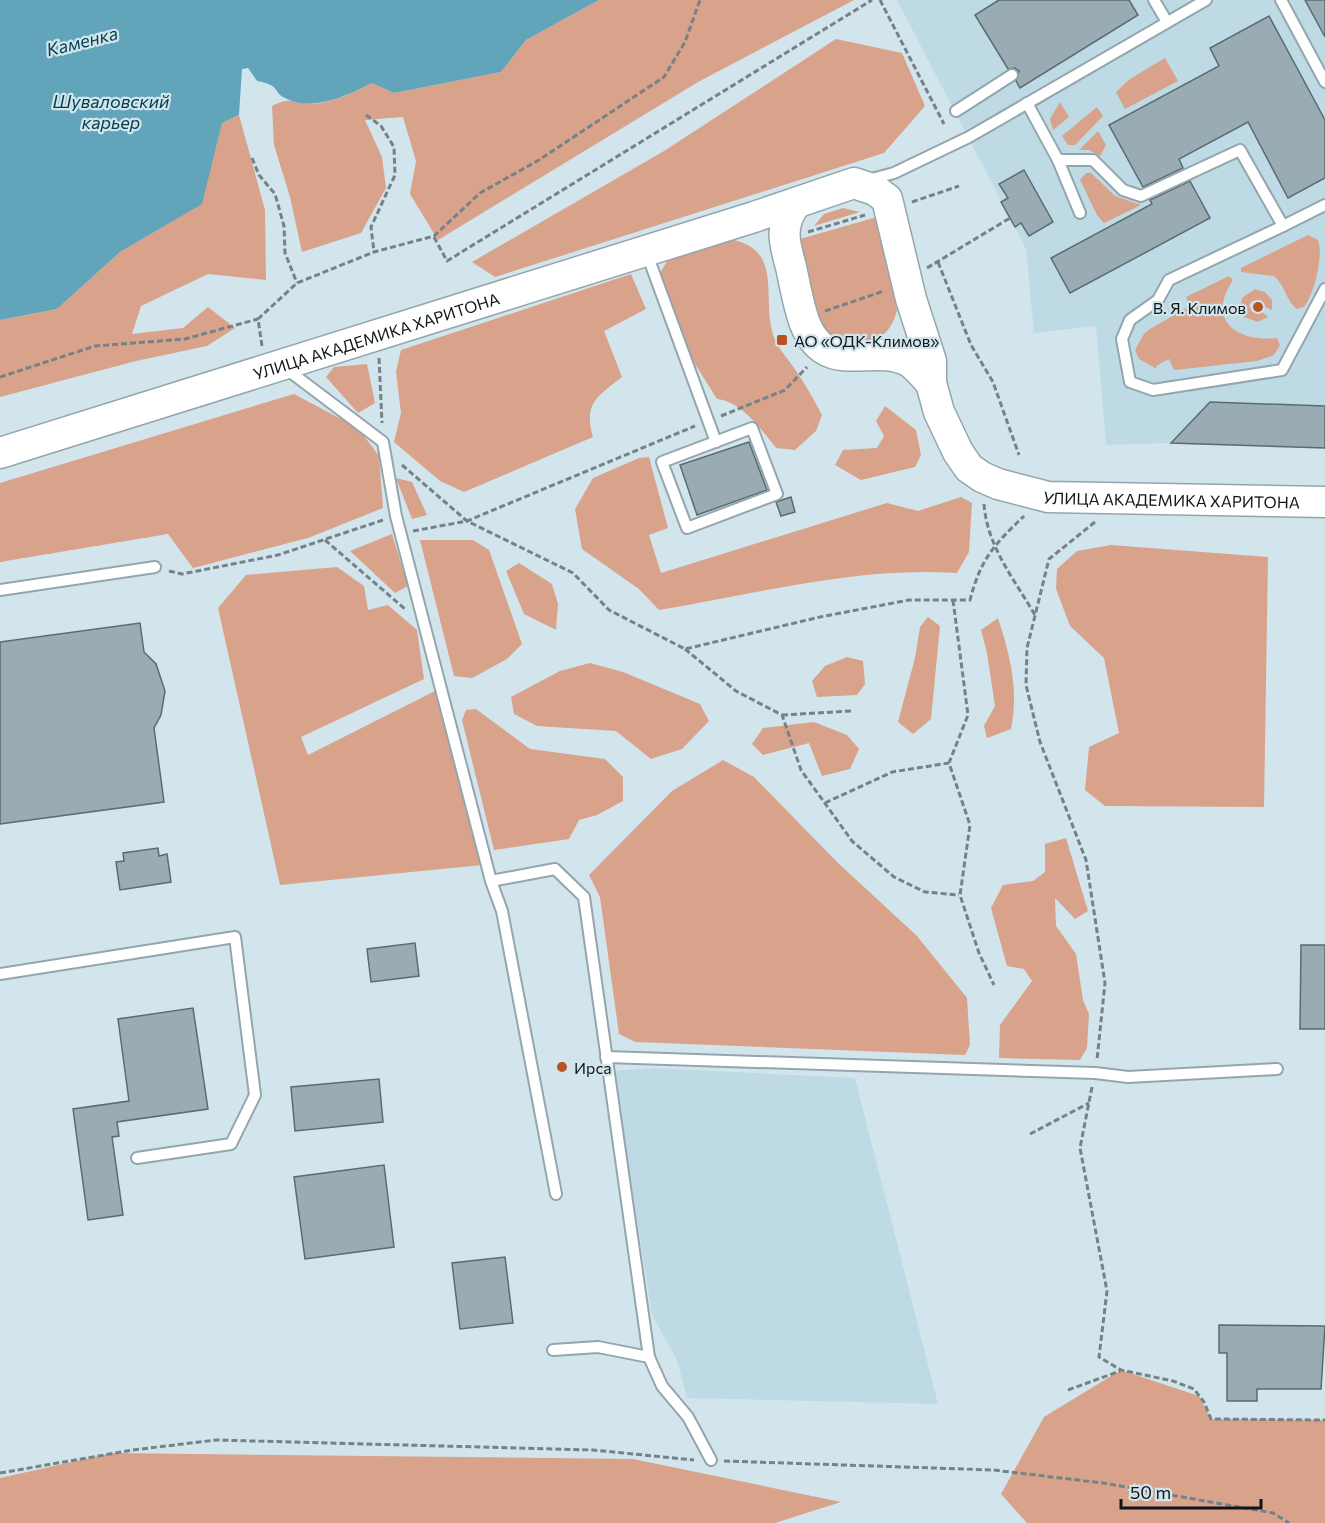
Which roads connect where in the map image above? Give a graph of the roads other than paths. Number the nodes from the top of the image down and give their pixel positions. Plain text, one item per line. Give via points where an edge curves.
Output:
1 (1154, 0) edge
2 (1206, 0) edge
3 (1281, 0) edge
4 (1167, 22) junction
5 (1012, 75) dead end
6 (1325, 82) edge
7 (1027, 103) junction
8 (956, 111) dead end
9 (1058, 160) junction
10 (854, 183) junction
11 (796, 203) junction
12 (1325, 205) edge
13 (1080, 213) dead end
14 (754, 217) junction
15 (1283, 226) junction
16 (792, 234) junction
17 (646, 251) junction
18 (1325, 289) edge
19 (909, 290) junction
20 (875, 355) junction
21 (272, 367) junction
22 (931, 383) junction
23 (716, 442) junction
24 (0, 453) edge
25 (1325, 487) edge
26 (1023, 502) junction
27 (1325, 502) edge
28 (155, 567) road end
29 (0, 590) edge
30 (491, 881) junction
31 (0, 974) edge
32 (606, 1057) junction
33 (1277, 1069) dead end
34 (137, 1158) dead end
35 (556, 1194) dead end
36 (553, 1350) dead end
37 (649, 1357) junction
38 (711, 1460) road end

1 - 4 lane
2 - 4 lane
3 - 6 lane
4 - 7 lane
5 - 8 lane
7 - 9 lane
7 - 10 lane via 969,137 894,172
9 - 13 lane
9 - 15 lane via 1093,160 1123,190 1141,196 1240,150
10 - 11 street, УЛИЦА АКАДЕМИКА ХАРИТОНА
10 - 19 street, УЛИЦА АКАДЕМИКА ХАРИТОНА via 875,189 886,199
11 - 14 street, УЛИЦА АКАДЕМИКА ХАРИТОНА
11 - 16 street via 787,218
12 - 15 lane
14 - 16 street
14 - 17 street, УЛИЦА АКАДЕМИКА ХАРИТОНА
15 - 18 lane via 1169,280 1158,300 1130,321 1122,339 1130,382 1152,390 1282,370
16 - 20 street, УЛИЦА АКАДЕМИКА ХАРИТОНА via 803,318 812,336 824,348 850,358
17 - 21 street, УЛИЦА АКАДЕМИКА ХАРИТОНА
17 - 23 lane
19 - 20 street via 910,315 900,336
19 - 22 street, УЛИЦА АКАДЕМИКА ХАРИТОНА via 931,361
20 - 22 street, УЛИЦА АКАДЕМИКА ХАРИТОНА via 908,361
21 - 24 street, УЛИЦА АКАДЕМИКА ХАРИТОНА
21 - 30 lane via 383,442 400,533
22 - 26 street, УЛИЦА АКАДЕМИКА ХАРИТОНА via 948,434 969,468
23 - 23 lane via 662,462 687,528 777,494 752,428
25 - 26 street, УЛИЦА АКАДЕМИКА ХАРИТОНА via 1047,484
26 - 27 street, УЛИЦА АКАДЕМИКА ХАРИТОНА via 1048,497
28 - 29 lane
30 - 32 lane via 555,869 584,897
30 - 35 lane via 502,911
31 - 34 lane via 235,937 255,1095 231,1144
32 - 33 lane via 1128,1077
32 - 37 lane
36 - 37 lane via 598,1347
37 - 38 lane via 662,1386 688,1417

